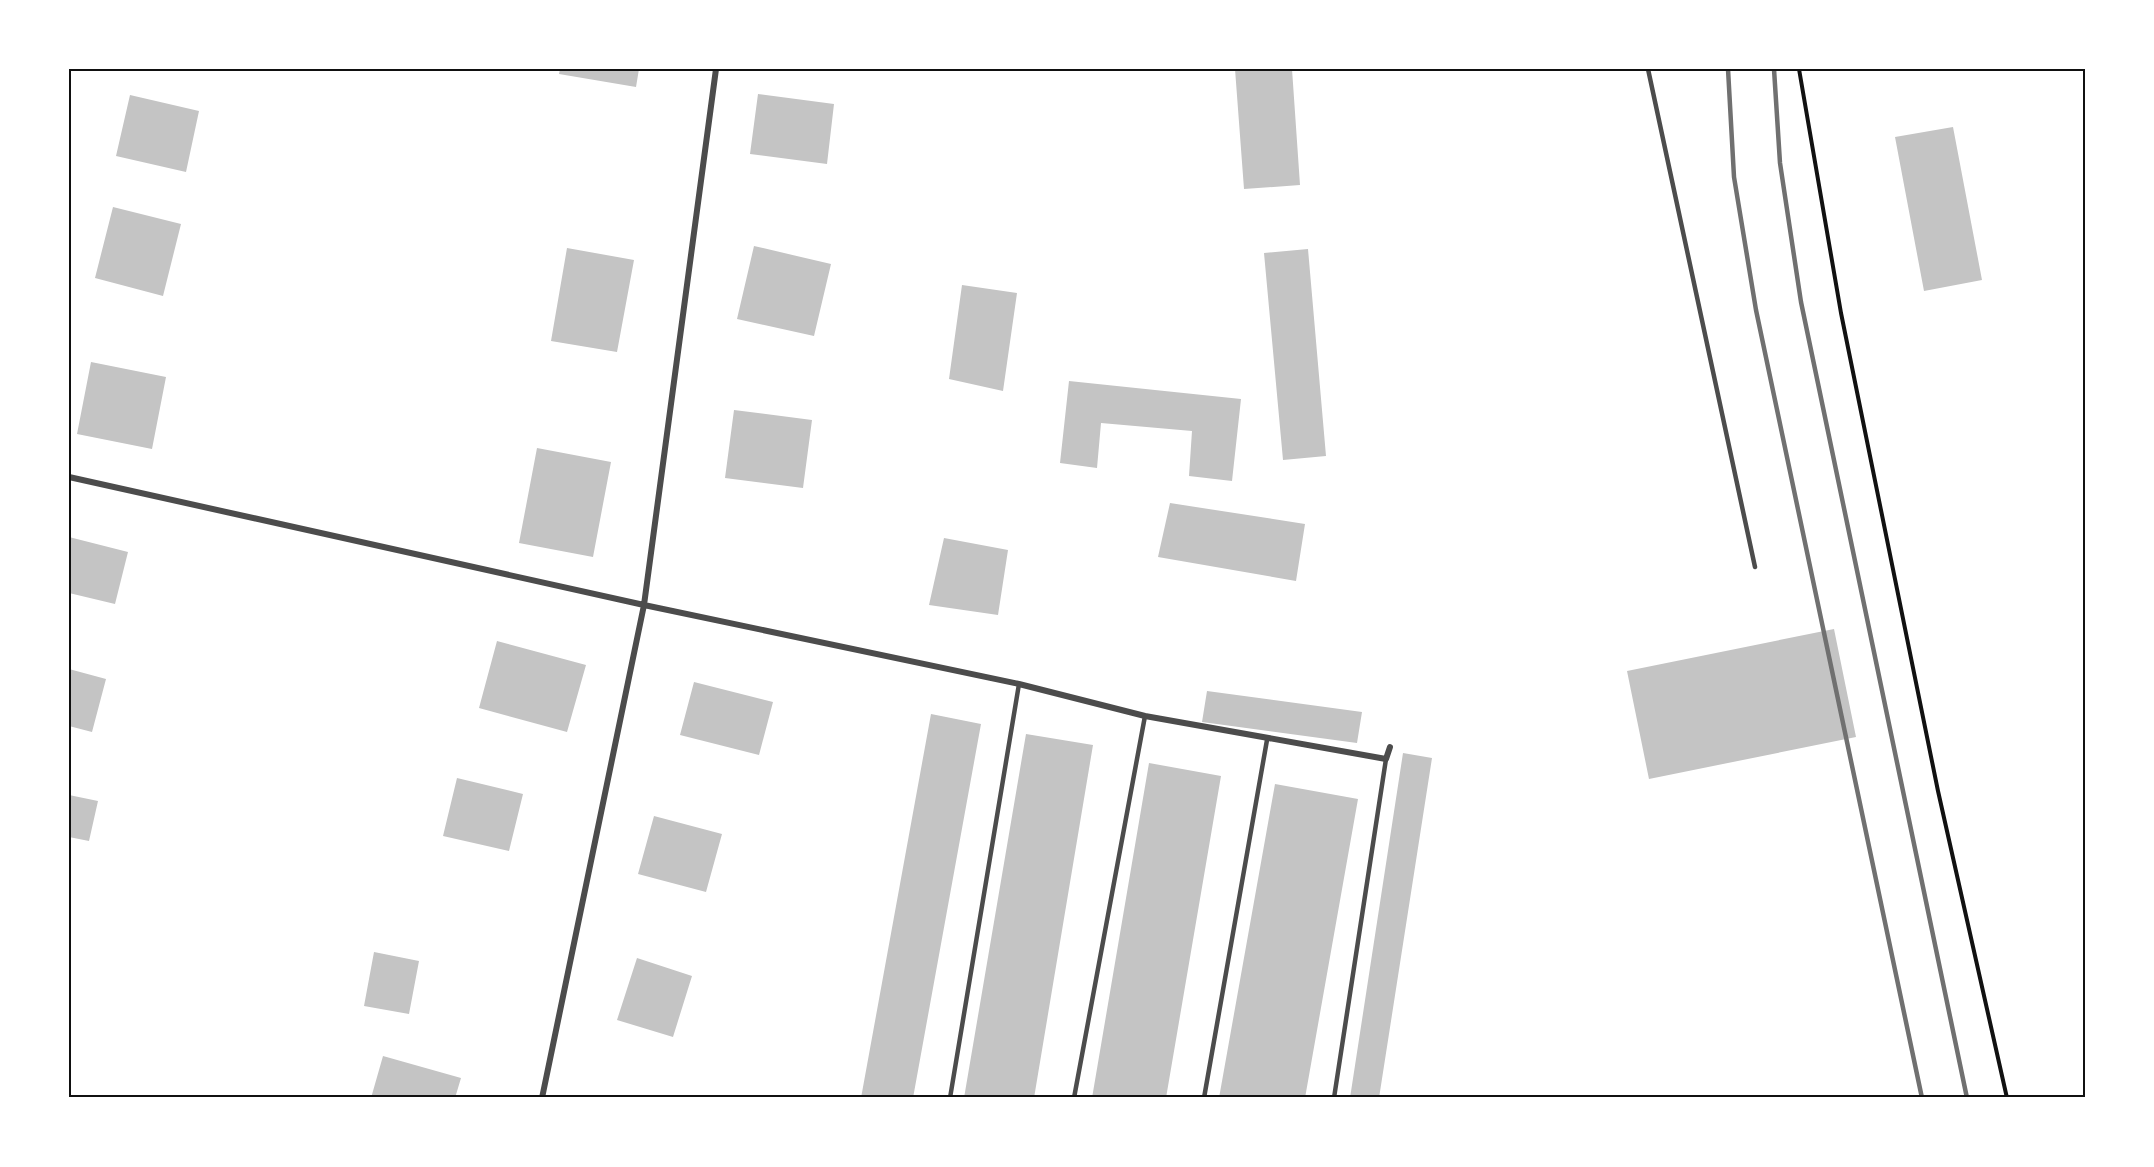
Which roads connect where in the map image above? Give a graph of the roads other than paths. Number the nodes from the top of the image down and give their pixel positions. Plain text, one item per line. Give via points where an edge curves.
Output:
1 (716, 69) edge
2 (1648, 69) edge
3 (69, 477) edge
4 (1755, 567) dead end
5 (644, 605) junction
6 (1019, 684) junction
7 (1144, 716) junction
8 (1267, 740) junction
9 (1390, 747) dead end
10 (1386, 759) junction
11 (542, 1098) edge
12 (950, 1098) edge
13 (1074, 1098) edge
14 (1204, 1098) edge
15 (1334, 1098) edge

1 - 5 street
2 - 4 lane
3 - 5 street
5 - 6 street
5 - 11 street
6 - 7 street
6 - 12 lane
7 - 8 street
7 - 13 lane
8 - 10 street
8 - 14 lane
9 - 10 street
10 - 15 lane

